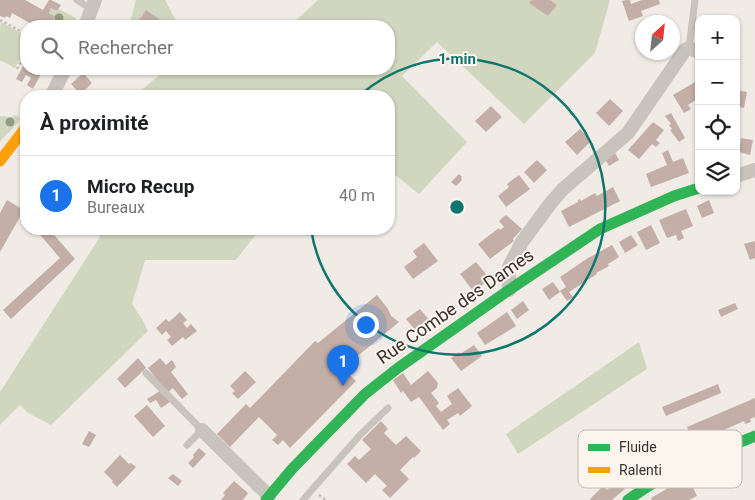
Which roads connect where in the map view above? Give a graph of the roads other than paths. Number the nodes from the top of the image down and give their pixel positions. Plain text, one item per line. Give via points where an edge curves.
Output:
1 (77, 0) edge
2 (695, 0) edge
3 (93, 4) edge
4 (87, 20) edge
5 (694, 50) edge
6 (62, 75) edge
7 (54, 90) edge
8 (20, 135) edge
9 (0, 161) edge
10 (755, 170) edge
11 (740, 175) edge
12 (695, 189) edge
13 (508, 290) junction
14 (146, 373) dead end
15 (388, 408) dead end
16 (202, 430) junction
17 (755, 436) edge
18 (742, 441) edge
19 (187, 445) dead end
20 (644, 488) edge
21 (270, 499) edge
22 (303, 500) edge
23 (628, 500) edge

1 - 3 lane
2 - 5 lane
3 - 4 street
5 - 13 street via 681,53 628,133 577,176 550,204 509,267
6 - 7 street
8 - 9 street
10 - 11 street
12 - 13 street, Rue Combe des Dames via 600,229
13 - 21 street, Rue Combe des Dames via 365,394 303,458
14 - 16 lane
15 - 22 lane
16 - 19 lane
16 - 21 street
17 - 18 street
20 - 23 street

